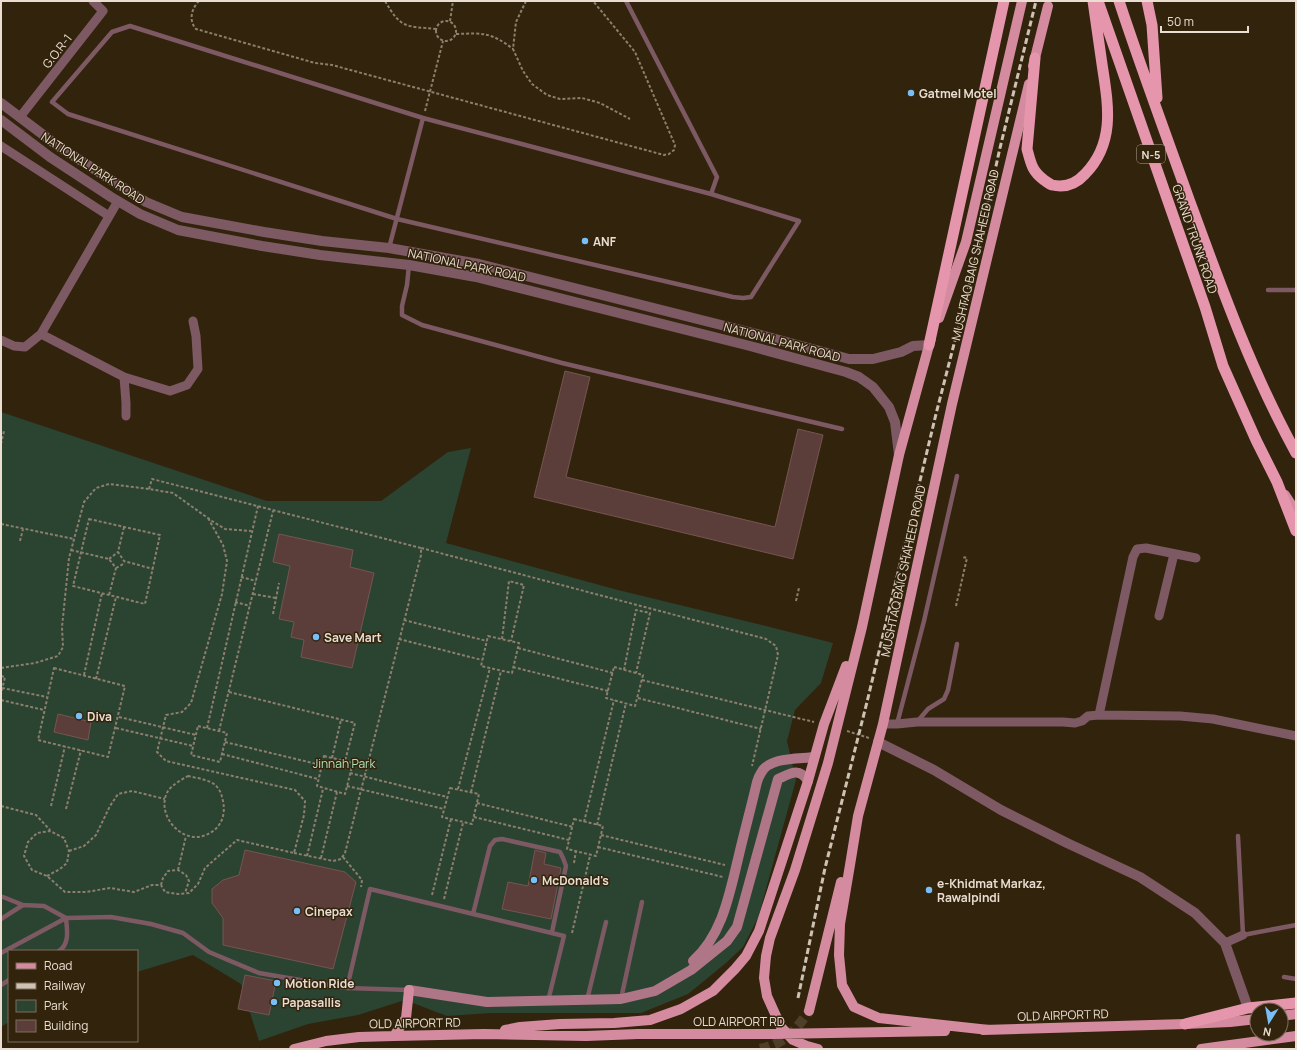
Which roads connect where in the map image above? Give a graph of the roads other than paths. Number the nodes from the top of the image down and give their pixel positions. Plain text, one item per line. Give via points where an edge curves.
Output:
1 (92, 1) edge
2 (626, 1) edge
3 (1004, 1) edge
4 (1022, 1) edge
5 (1092, 1) edge
6 (1098, 1) edge
7 (1120, 1) edge
8 (1147, 1) edge
9 (1048, 6) dead end
10 (1035, 58) junction
11 (1, 103) edge
12 (1158, 111) junction
13 (20, 117) junction
14 (423, 118) junction
15 (1, 120) edge
16 (1, 146) edge
17 (711, 194) junction
18 (118, 201) junction
19 (110, 216) junction
20 (397, 219) junction
21 (389, 248) junction
22 (409, 265) junction
23 (1268, 290) dead end
24 (1296, 290) edge
25 (193, 321) dead end
26 (41, 334) junction
27 (1, 340) edge
28 (929, 345) junction
29 (124, 377) junction
30 (126, 416) dead end
31 (842, 429) dead end
32 (1296, 453) edge
33 (899, 455) junction
34 (957, 476) dead end
35 (1276, 482) junction
36 (1296, 512) edge
37 (1296, 531) edge
38 (1174, 554) junction
39 (1196, 558) dead end
40 (1159, 616) dead end
41 (862, 627) junction
42 (957, 644) dead end
43 (1099, 715) junction
44 (917, 722) junction
45 (883, 724) junction
46 (897, 724) junction
47 (1296, 736) edge
48 (878, 742) junction
49 (814, 757) junction
50 (808, 781) junction
51 (858, 816) junction
52 (1238, 836) dead end
53 (1, 897) edge
54 (642, 902) dead end
55 (23, 905) junction
56 (473, 914) junction
57 (66, 918) junction
58 (1, 919) edge
59 (606, 922) dead end
60 (1296, 925) edge
61 (552, 932) junction
62 (1243, 935) junction
63 (1225, 943) junction
64 (62, 950) edge
65 (1, 953) edge
66 (1284, 977) dead end
67 (1296, 979) edge
68 (347, 988) junction
69 (409, 990) junction
70 (655, 990) junction
71 (621, 999) junction
72 (587, 1000) junction
73 (548, 1001) junction
74 (1296, 1003) edge
75 (1248, 1008) junction
76 (809, 1011) tunnel mouth
77 (1249, 1020) edge
78 (1185, 1024) junction
79 (989, 1030) junction
80 (853, 1033) junction
81 (484, 1034) junction
82 (394, 1036) junction
83 (1296, 1036) edge
84 (294, 1049) edge
85 (804, 1049) edge
86 (818, 1049) edge
87 (1201, 1049) edge

1 - 13 street, G.O.R-1 via 103,11
2 - 17 lane via 717,177
3 - 28 highway
4 - 28 main road via 966,242
5 - 10 highway via 1108,99 1108,123 1106,138 1095,162 1071,185 1050,184 1035,172 1031,164 1027,149
6 - 35 highway, GRAND TRUNK ROAD / N-5 via 1205,307 1223,366
7 - 12 highway, GRAND TRUNK ROAD / N-5
8 - 12 highway via 1152,25
9 - 10 main road, MUSHTAQ BAIG SHAHEED ROAD
10 - 45 main road, MUSHTAQ BAIG SHAHEED ROAD via 952,404
11 - 13 street, NATIONAL PARK ROAD
12 - 32 highway, GRAND TRUNK ROAD / N-5 via 1227,303 1280,424
13 - 21 street, NATIONAL PARK ROAD via 58,146 118,185 146,202 182,217 322,241
14 - 17 lane
14 - 20 lane
14 - 20 lane via 130,26 112,32 52,102 68,114
15 - 18 street, NATIONAL PARK ROAD via 50,157
16 - 19 street
17 - 20 lane via 799,222 750,297 733,297
18 - 19 street
18 - 22 street, NATIONAL PARK ROAD via 140,214 178,230 320,255
19 - 26 street
20 - 21 lane
21 - 28 street, NATIONAL PARK ROAD via 479,264 849,358 873,360 913,346
22 - 31 lane via 402,315 422,325 562,363
22 - 33 street, NATIONAL PARK ROAD via 476,278 750,346 859,377 873,387 889,407 895,422
23 - 24 lane
25 - 29 street via 198,369 187,385 170,391
26 - 27 street via 24,347
26 - 29 street
28 - 33 main road
29 - 30 street
33 - 41 main road
34 - 46 lane via 924,621
35 - 36 main road
35 - 37 highway, GRAND TRUNK ROAD
38 - 39 street
38 - 40 street
38 - 43 street via 1146,548 1137,549 1133,557
41 - 49 main road via 824,724
41 - 86 main road via 828,763 766,956 764,978 767,996 782,1027 793,1040
42 - 44 lane via 944,699 928,709
43 - 44 street via 1088,716 1075,723
43 - 47 street via 1213,719
44 - 46 street
45 - 46 street
45 - 48 main road, MUSHTAQ BAIG SHAHEED ROAD
48 - 51 main road, MUSHTAQ BAIG SHAHEED ROAD
48 - 63 street via 934,770 1001,810 1140,877 1195,913
49 - 50 main road
49 - 70 main road via 781,760 761,772 724,914 700,955
50 - 70 main road via 804,774 798,772 778,779 737,927 727,941 691,970
50 - 81 main road via 759,931 746,956 713,991 681,1008 650,1020 520,1027
51 - 76 main road
51 - 79 main road, MUSHTAQ BAIG SHAHEED ROAD via 840,924 839,954 842,985 854,1007 879,1018
52 - 62 lane
53 - 55 lane
54 - 71 lane
55 - 57 lane via 44,906
55 - 58 lane
56 - 61 lane
56 - 61 lane via 490,846 495,840 502,839 560,852 566,866
56 - 68 lane via 370,889
57 - 64 lane via 68,932
57 - 65 lane
57 - 68 lane via 111,917 151,924 183,932 209,952 259,973
59 - 72 lane
60 - 62 lane
61 - 73 lane via 564,936
62 - 63 street
63 - 75 street
66 - 67 lane
68 - 69 lane
69 - 73 main road via 487,1002
69 - 82 main road via 406,1018
70 - 71 main road
71 - 72 main road
72 - 73 main road
74 - 75 highway
75 - 78 highway
77 - 78 main road, OLD AIRPORT RD
78 - 79 main road, OLD AIRPORT RD
79 - 80 main road, OLD AIRPORT RD
80 - 81 main road, OLD AIRPORT RD via 586,1036
80 - 85 main road via 808,1038 802,1046
81 - 82 main road, OLD AIRPORT RD
82 - 84 main road, OLD AIRPORT RD via 326,1041
83 - 87 main road

